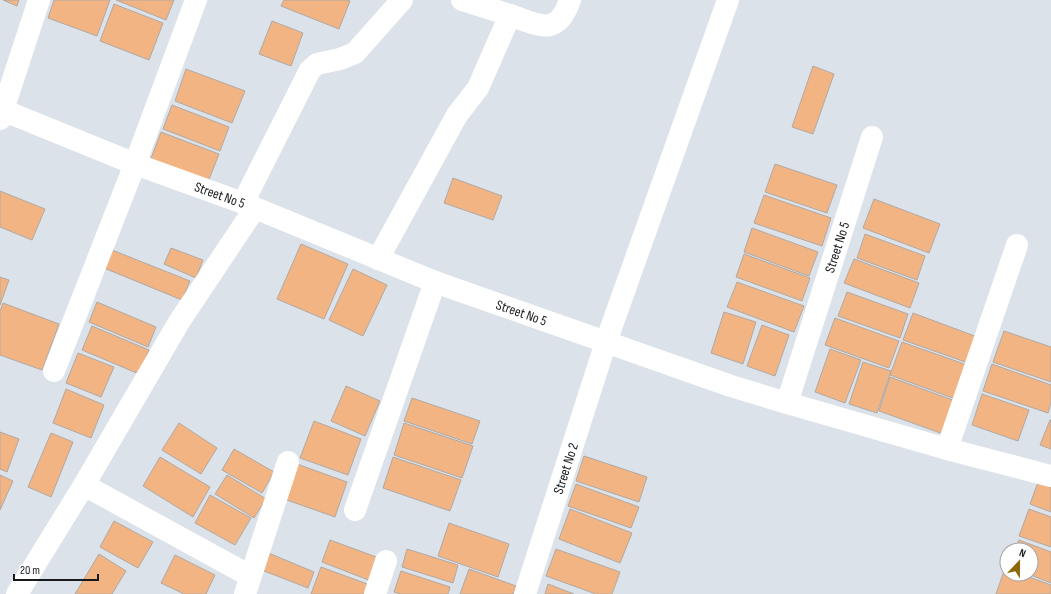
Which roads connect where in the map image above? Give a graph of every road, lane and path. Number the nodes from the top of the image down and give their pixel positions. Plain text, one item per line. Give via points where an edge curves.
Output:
1 (39, 0) edge
2 (196, 0) edge
3 (402, 0) edge
4 (462, 0) edge
5 (570, 0) edge
6 (728, 0) edge
7 (510, 15) junction
8 (1, 113) edge
9 (872, 137) dead end
10 (135, 164) junction
11 (249, 206) junction
12 (1017, 245) dead end
13 (378, 259) junction
14 (436, 282) junction
15 (606, 342) junction
16 (54, 371) dead end
17 (787, 404) junction
18 (947, 449) junction
19 (288, 462) dead end
20 (1051, 476) edge
21 (84, 485) junction
22 (355, 510) dead end
23 (386, 561) dead end
24 (248, 585) edge
25 (17, 594) edge
26 (375, 594) edge
27 (525, 594) edge

1 - 8 street
2 - 10 street
3 - 11 street via 355,53 317,64 310,70
4 - 7 street
5 - 7 street via 560,19 553,25 541,26
6 - 15 street, Street No 2
7 - 13 street via 478,88 457,115
8 - 10 street, Street No 5
9 - 17 street, Street No 5
10 - 11 street, Street No 5
10 - 16 street
11 - 13 street, Street No 5
11 - 21 street
12 - 18 street
13 - 14 street, Street No 5
14 - 15 street, Street No 5
14 - 22 street
15 - 17 street, Street No 5
15 - 27 street, Street No 2
17 - 18 street
18 - 20 street
19 - 24 street
21 - 24 street
21 - 25 street
23 - 26 street

